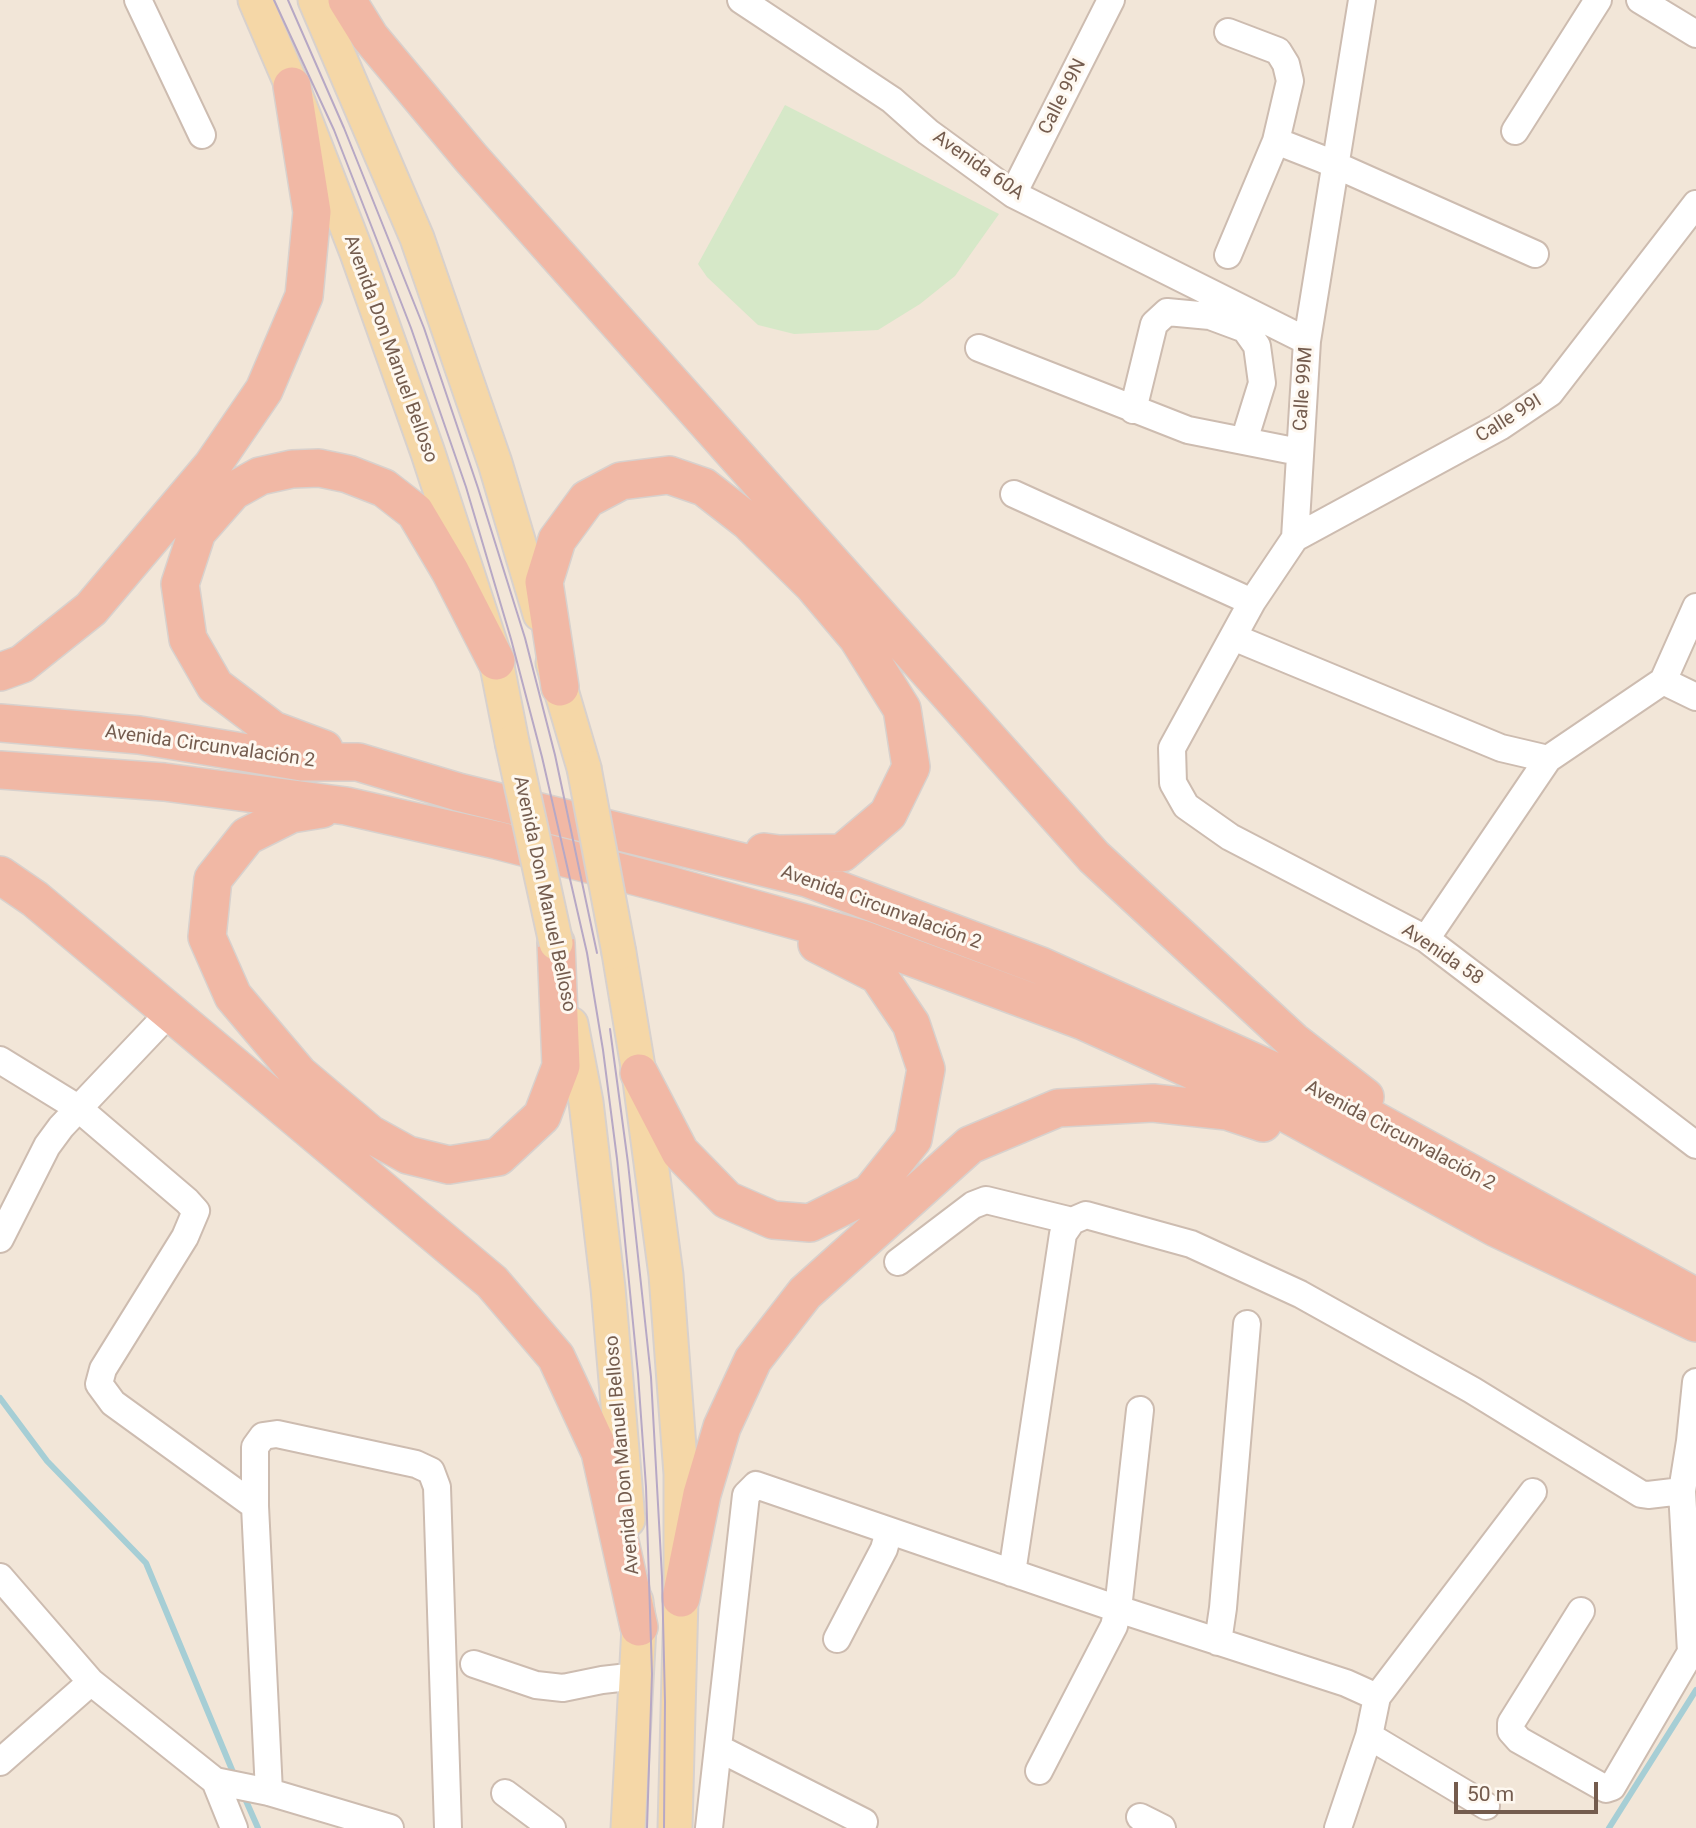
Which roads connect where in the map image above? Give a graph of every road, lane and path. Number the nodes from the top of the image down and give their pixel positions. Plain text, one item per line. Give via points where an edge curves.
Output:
1 (138, 0) edge
2 (255, 0) edge
3 (315, 0) edge
4 (347, 0) edge
5 (741, 0) edge
6 (1111, 0) edge
7 (1362, 0) edge
8 (1598, 0) edge
9 (1640, 0) edge
10 (1228, 32) dead end
11 (1696, 34) edge
12 (292, 86) junction
13 (1515, 131) dead end
14 (202, 135) dead end
15 (1276, 141) junction
16 (1336, 165) junction
17 (1013, 194) junction
18 (1692, 220) edge
19 (1535, 254) dead end
20 (1228, 255) dead end
21 (1307, 341) junction
22 (979, 348) dead end
23 (1133, 410) junction
24 (1244, 440) junction
25 (1299, 452) junction
26 (1014, 494) dead end
27 (1294, 538) junction
28 (1252, 602) junction
29 (1696, 607) edge
30 (1233, 637) junction
31 (496, 661) junction
32 (0, 672) edge
33 (1664, 681) junction
34 (560, 687) junction
35 (1696, 697) edge
36 (0, 723) edge
37 (1172, 748) joint
38 (1548, 759) junction
39 (358, 762) junction
40 (0, 769) edge
41 (346, 806) junction
42 (621, 831) junction
43 (0, 875) edge
44 (741, 905) junction
45 (1426, 939) junction
46 (556, 943) junction
47 (170, 1012) junction
48 (0, 1060) edge
49 (639, 1073) junction
50 (78, 1108) junction
51 (1696, 1144) edge
52 (1446, 1159) junction
53 (1371, 1160) junction
54 (1072, 1221) junction
55 (0, 1239) edge
56 (898, 1262) dead end
57 (1696, 1297) edge
58 (1696, 1323) edge
59 (1247, 1324) dead end
60 (1696, 1382) edge
61 (1140, 1410) dead end
62 (1693, 1443) edge
63 (1682, 1491) junction
64 (1533, 1492) dead end
65 (255, 1506) junction
66 (889, 1531) junction
67 (1012, 1573) junction
68 (0, 1577) edge
69 (681, 1598) junction
70 (1118, 1609) junction
71 (1581, 1611) dead end
72 (639, 1627) junction
73 (837, 1639) dead end
74 (1218, 1642) junction
75 (474, 1664) dead end
76 (637, 1676) junction
77 (91, 1682) junction
78 (1377, 1697) junction
79 (1369, 1736) junction
80 (718, 1748) junction
81 (0, 1762) edge
82 (1039, 1771) dead end
83 (221, 1782) junction
84 (261, 1790) junction
85 (505, 1793) dead end
86 (1486, 1806) dead end
87 (864, 1822) dead end
88 (234, 1828) edge
89 (390, 1828) edge
90 (448, 1828) edge
91 (552, 1828) edge
92 (628, 1828) edge
93 (675, 1828) edge
94 (709, 1828) edge
95 (1338, 1828) edge

1 - 14 street
2 - 12 main road, Avenida Don Manuel Belloso
3 - 34 main road via 416,238 495,463
4 - 52 highway via 370,37 471,158 1094,857 1293,1041
5 - 17 street, Avenida 60A via 892,100
6 - 17 street, Calle 99N
7 - 16 street, Calle 99M
8 - 13 street
9 - 11 street
10 - 15 street via 1278,51 1286,64 1290,81
12 - 31 main road, Avenida Don Manuel Belloso via 428,453
12 - 32 highway via 312,212 304,296 264,390 212,466 92,609 22,664
15 - 16 street
15 - 20 street
16 - 19 street
16 - 21 street, Calle 99M
17 - 21 street, Avenida 60A
18 - 27 street, Calle 99I via 1550,393 1501,426
21 - 25 street, Calle 99M
22 - 23 street
23 - 24 street via 1188,430
23 - 24 street via 1154,324 1167,312 1210,316 1245,329 1257,346 1262,383
24 - 25 street
25 - 27 street, Calle 99M
26 - 28 street
27 - 28 street, Calle 99M
28 - 30 street, Calle 99M
29 - 33 street
30 - 37 street, Calle 99M
30 - 38 street via 1502,748
31 - 39 highway via 415,512 384,488 319,468 260,476 233,491 197,532 180,584 188,639 215,686 273,730
31 - 46 main road, Avenida Don Manuel Belloso, bridge
33 - 35 street
33 - 38 street
34 - 42 highway via 544,582 557,540 587,499 621,481 669,475 705,487 749,522 813,585 857,637 902,709 911,766 888,814 842,853 779,854
34 - 49 main road, bridge via 583,768
36 - 39 highway, Avenida Circunvalación 2 via 139,735 302,762
37 - 45 street, Avenida 58 via 1173,783 1186,806 1230,837
38 - 45 street
39 - 42 highway, Avenida Circunvalación 2 via 458,792
40 - 41 highway, Avenida Circunvalación 2 via 164,782
41 - 44 highway, Avenida Circunvalación 2
41 - 46 highway via 291,814 247,836 213,879 208,937 233,996 299,1074 370,1134 408,1155 449,1165 498,1157 542,1116 561,1066
42 - 52 highway, Avenida Circunvalación 2 via 807,878 1041,966 1334,1098
43 - 47 highway
44 - 49 highway via 878,975 911,1024 926,1069 913,1139 870,1193 810,1223 773,1220 727,1199 680,1152
44 - 53 highway, Avenida Circunvalación 2 via 862,939 1083,1021 1278,1108
45 - 51 street, Avenida 58
46 - 72 main road, Avenida Don Manuel Belloso via 586,1102
47 - 50 street
47 - 72 highway via 492,1282 555,1357 600,1452
48 - 50 street
49 - 69 main road via 666,1275 681,1474
50 - 55 street via 47,1146
50 - 65 street via 196,1211 185,1237 103,1369 99,1384 113,1403
52 - 57 highway, Avenida Circunvalación 2
53 - 58 highway, Avenida Circunvalación 2 via 1496,1228
53 - 69 highway via 1227,1111 1153,1103 1058,1108 970,1145 805,1293 753,1360 722,1427 702,1494
54 - 56 street via 986,1200
54 - 63 street via 1087,1215 1191,1244 1300,1294 1472,1390 1642,1494
54 - 67 street via 1063,1234
59 - 74 street
60 - 62 street
61 - 70 street
62 - 63 street
63 - 71 street via 1691,1652 1612,1787 1606,1789 1519,1740 1511,1731 1511,1723
64 - 78 street
65 - 84 street
65 - 90 street via 255,1447 262,1436 277,1434 431,1471 437,1487
66 - 67 street
66 - 73 street
66 - 80 street via 756,1485 746,1495
67 - 70 street
68 - 77 street
69 - 93 main road
70 - 74 street
70 - 82 street via 1114,1626
72 - 76 main road, Avenida Don Manuel Belloso
74 - 78 street
75 - 76 street via 536,1685 563,1688
76 - 92 main road, Avenida Don Manuel Belloso
77 - 81 street
77 - 83 street
78 - 79 street
79 - 86 street
79 - 95 street
80 - 87 street
80 - 94 street
83 - 84 street
83 - 88 street
84 - 89 street
85 - 91 street

